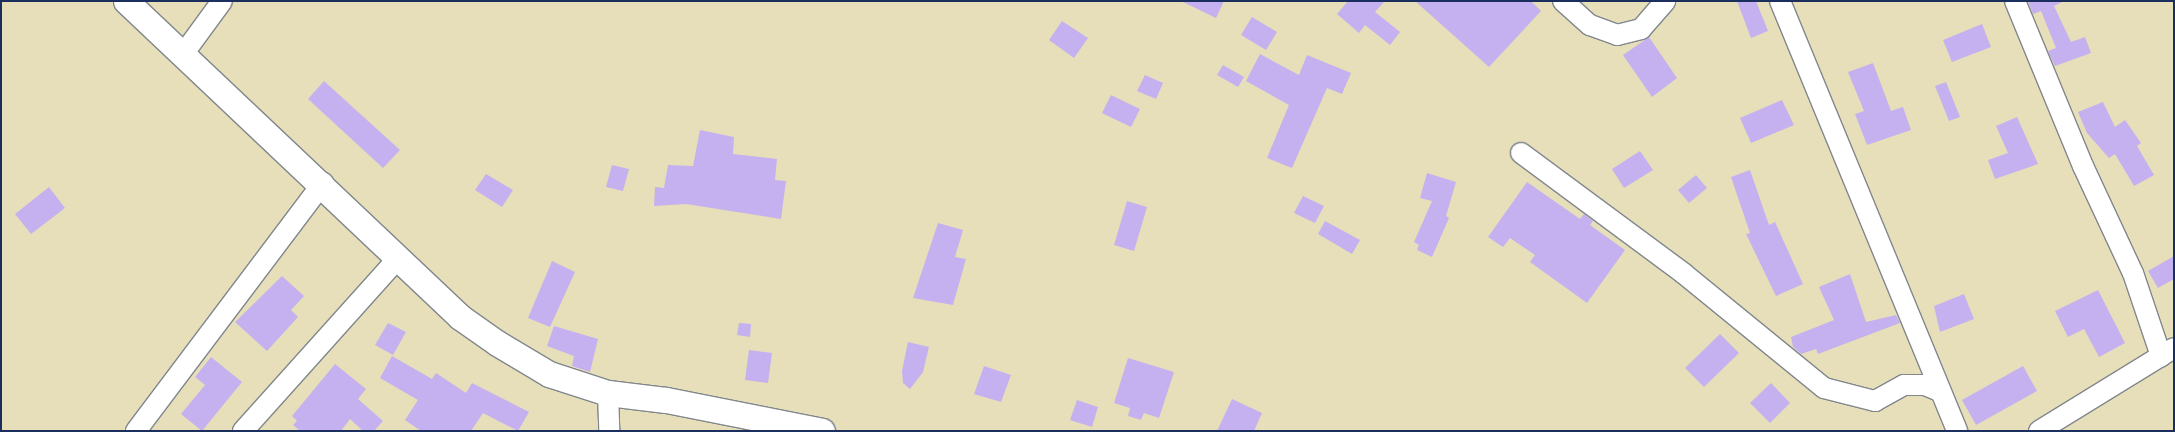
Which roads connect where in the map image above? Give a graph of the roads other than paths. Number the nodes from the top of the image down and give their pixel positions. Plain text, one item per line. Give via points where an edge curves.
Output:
1 (126, 1) edge
2 (222, 1) edge
3 (1563, 1) edge
4 (1666, 1) edge
5 (1780, 1) edge
6 (2014, 1) edge
7 (184, 53) junction
8 (1521, 153) dead end
9 (323, 183) junction
10 (398, 257) junction
11 (2167, 352) edge
12 (1939, 391) junction
13 (608, 393) junction
14 (1962, 430) edge
15 (136, 431) edge
16 (243, 431) edge
17 (609, 431) edge
18 (822, 431) edge
19 (2039, 431) edge

1 - 7 main road
2 - 7 street
3 - 4 street via 1590,24 1617,35 1640,29
5 - 12 street via 1929,355
6 - 11 street via 2082,166 2128,259
7 - 9 main road
8 - 12 street via 1683,273 1824,388 1875,401 1904,385 1925,385
9 - 10 main road
9 - 15 street
10 - 13 main road via 460,317 497,343 549,374
10 - 16 street
11 - 19 street
12 - 14 street
13 - 17 street
13 - 18 main road via 666,400

